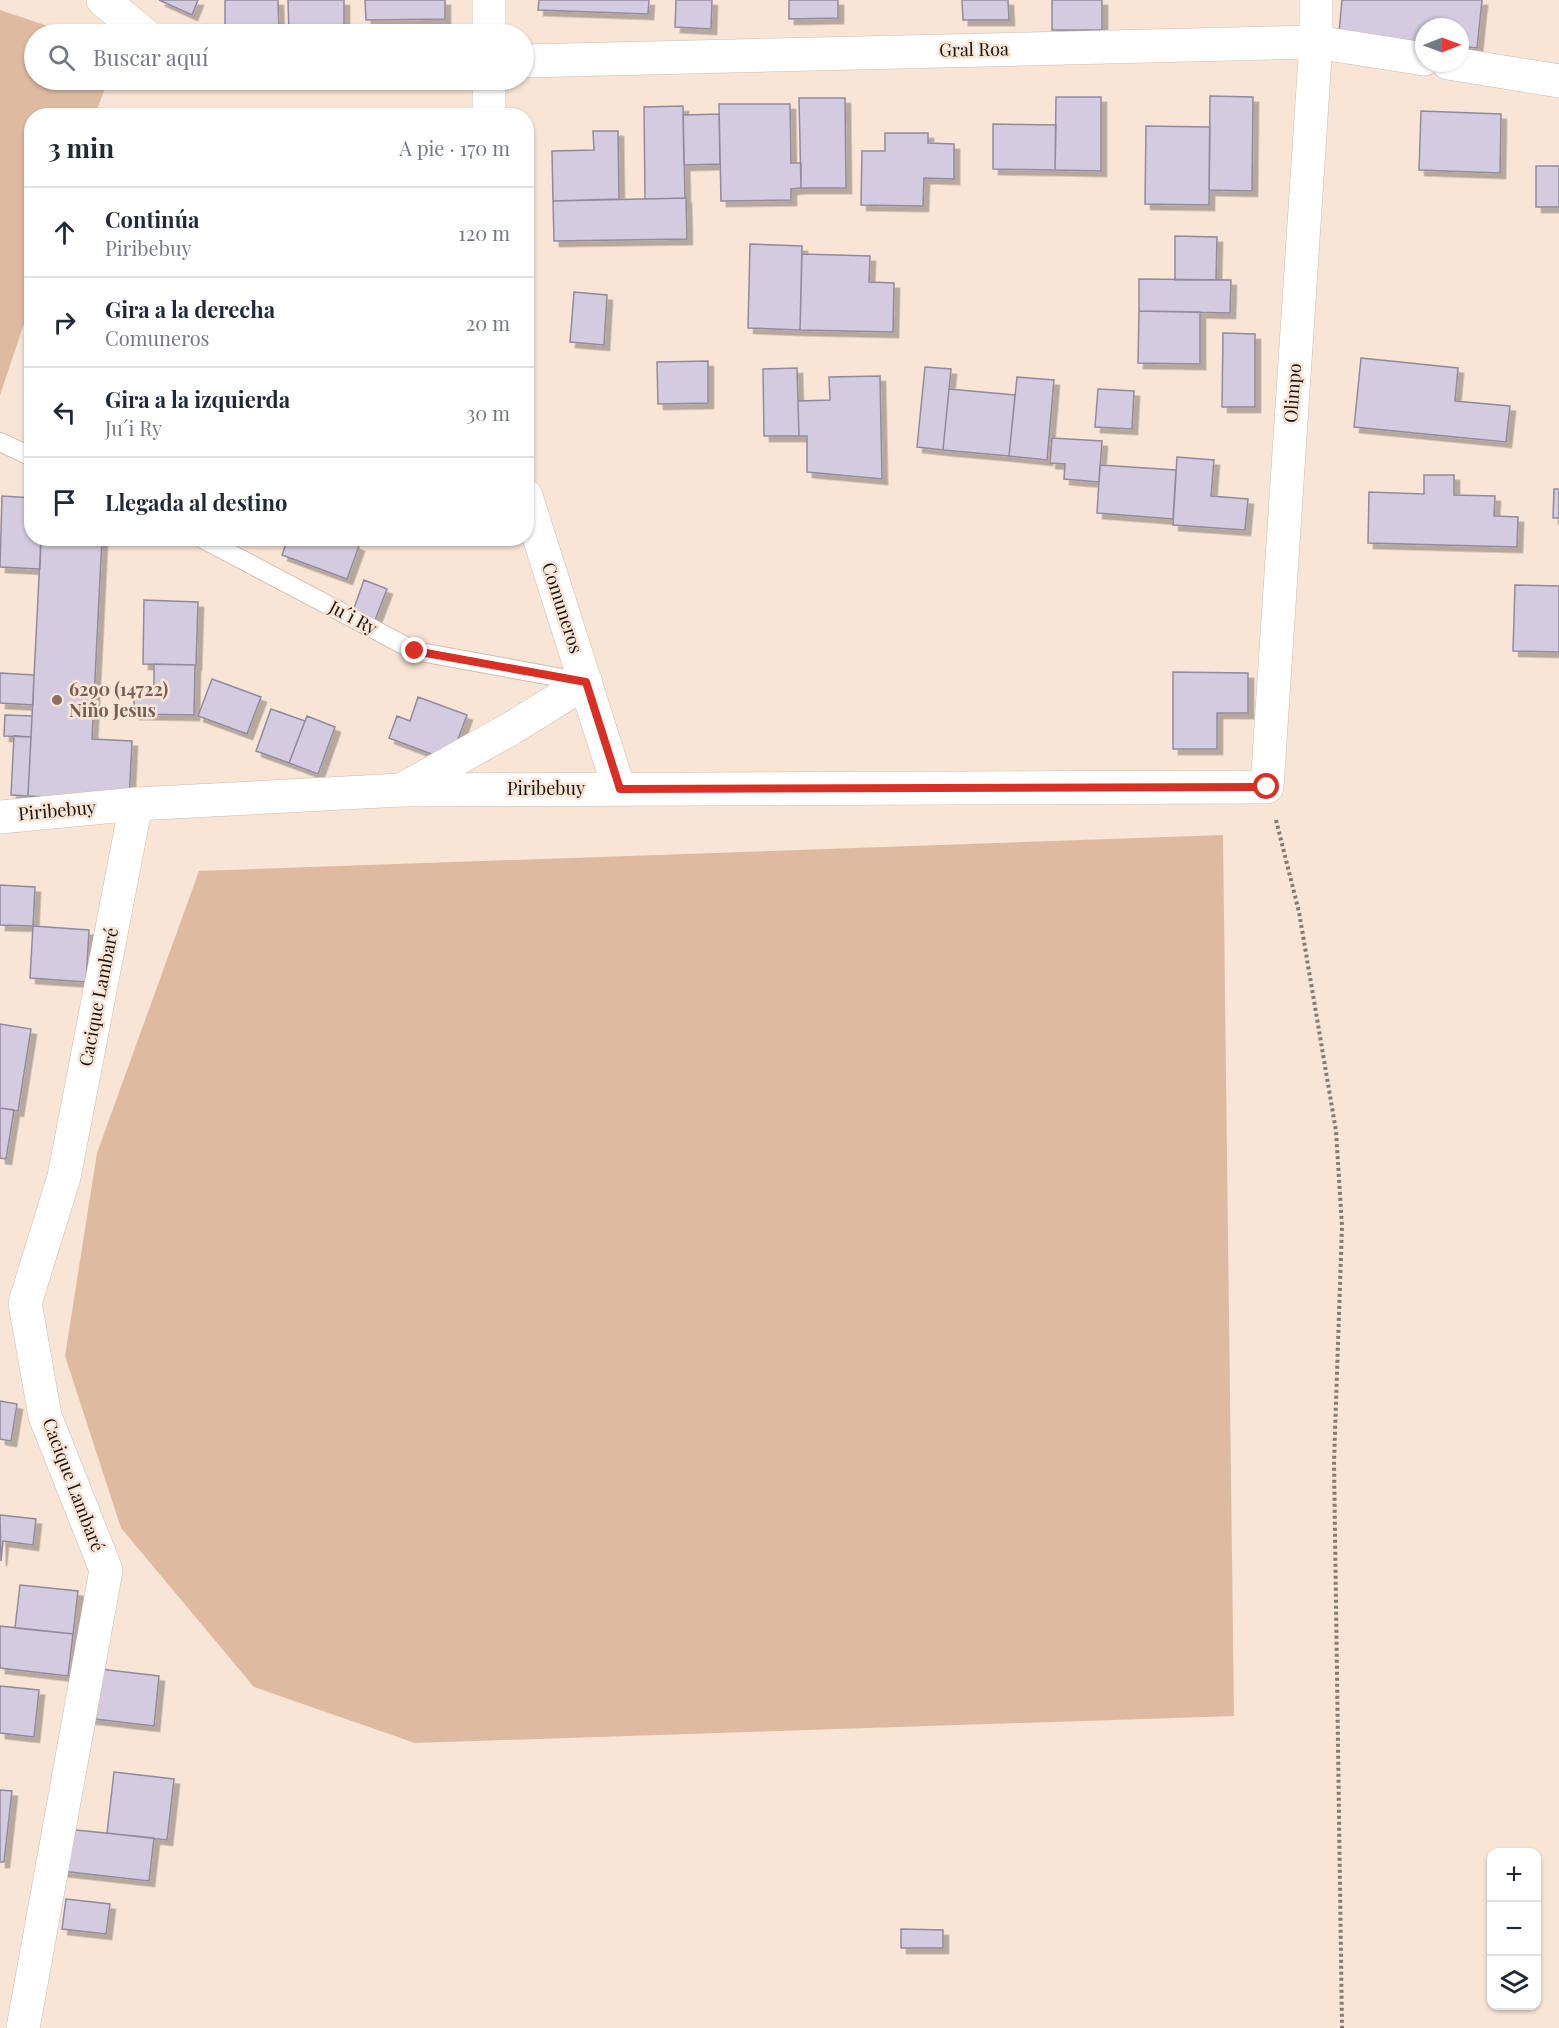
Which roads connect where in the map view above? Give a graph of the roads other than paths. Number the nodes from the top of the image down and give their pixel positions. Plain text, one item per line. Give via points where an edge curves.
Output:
1 (103, 0) edge
2 (489, 0) edge
3 (1316, 0) edge
4 (132, 24) edge
5 (489, 24) edge
6 (1316, 42) junction
7 (1415, 58) edge
8 (534, 61) edge
9 (1469, 66) edge
10 (1559, 81) edge
11 (489, 90) edge
12 (489, 108) edge
13 (0, 442) edge
14 (24, 453) edge
15 (534, 521) edge
16 (216, 546) edge
17 (586, 682) junction
18 (1267, 787) joint
19 (620, 789) junction
20 (401, 790) junction
21 (136, 804) junction
22 (0, 817) edge
23 (23, 2028) edge

1 - 4 street
2 - 5 street
3 - 6 street, Olimpo
6 - 7 street, Gral Roa
6 - 8 street, Gral Roa
6 - 18 street, Olimpo
9 - 10 street
11 - 12 street
13 - 14 lane
15 - 17 street, Comuneros
16 - 17 lane, Ju´i Ry via 415,651
17 - 19 street, Comuneros
17 - 20 street, Piribebuy
18 - 19 street, Piribebuy
19 - 20 street, Piribebuy
20 - 21 street, Piribebuy
21 - 22 street, Piribebuy
21 - 23 street, Cacique Lambaré via 64,1177 25,1303 45,1416 106,1570

